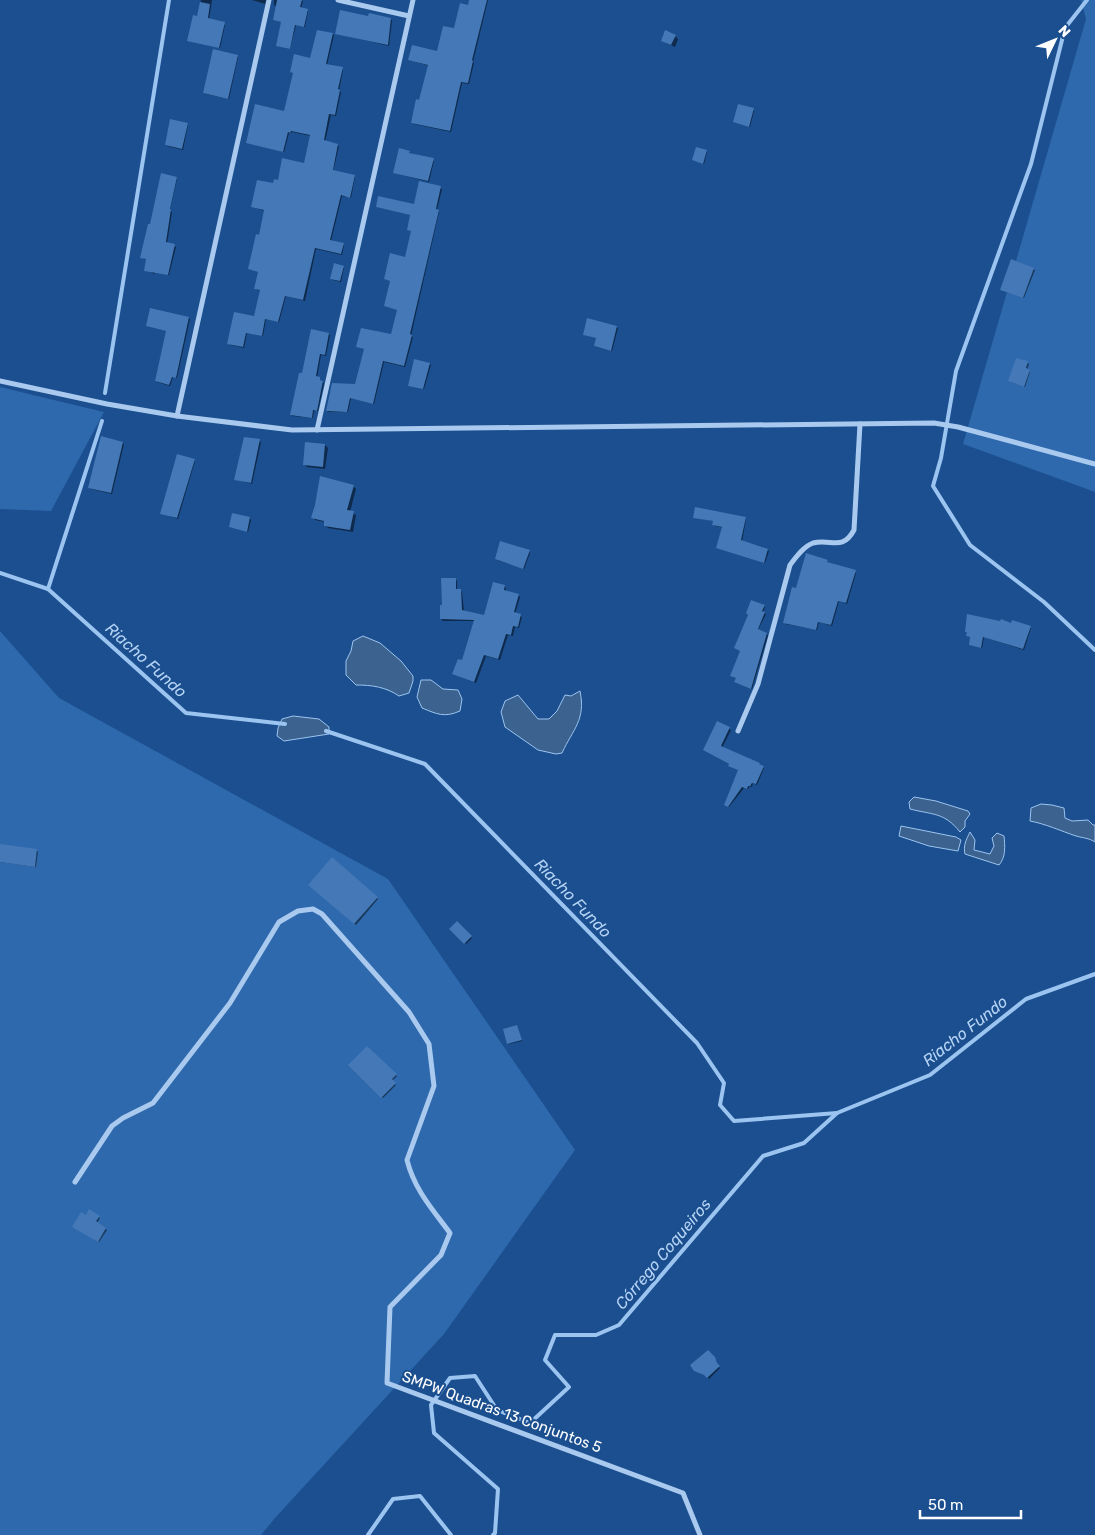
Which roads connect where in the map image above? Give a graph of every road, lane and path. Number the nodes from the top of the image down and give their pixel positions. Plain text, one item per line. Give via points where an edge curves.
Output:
1 (268, 0) edge
2 (338, 0) edge
3 (413, 0) edge
4 (409, 16) junction
5 (0, 381) edge
6 (177, 416) junction
7 (860, 424) junction
8 (317, 430) junction
9 (1095, 464) edge
10 (738, 731) dead end
11 (75, 1182) dead end
12 (700, 1535) edge

1 - 6 street
2 - 4 street
3 - 4 street
4 - 8 street
5 - 6 street
6 - 8 street
7 - 8 street
7 - 9 street via 934,423 958,427
7 - 10 street via 854,530 850,538 841,543 812,543 790,565 758,684
11 - 12 street, SMPW Quadras 13 Conjuntos 5 via 112,1126 153,1103 230,1003 279,922 298,911 314,909 409,1012 429,1044 434,1086 407,1160 420,1192 450,1233 441,1255 390,1307 387,1383 683,1493

